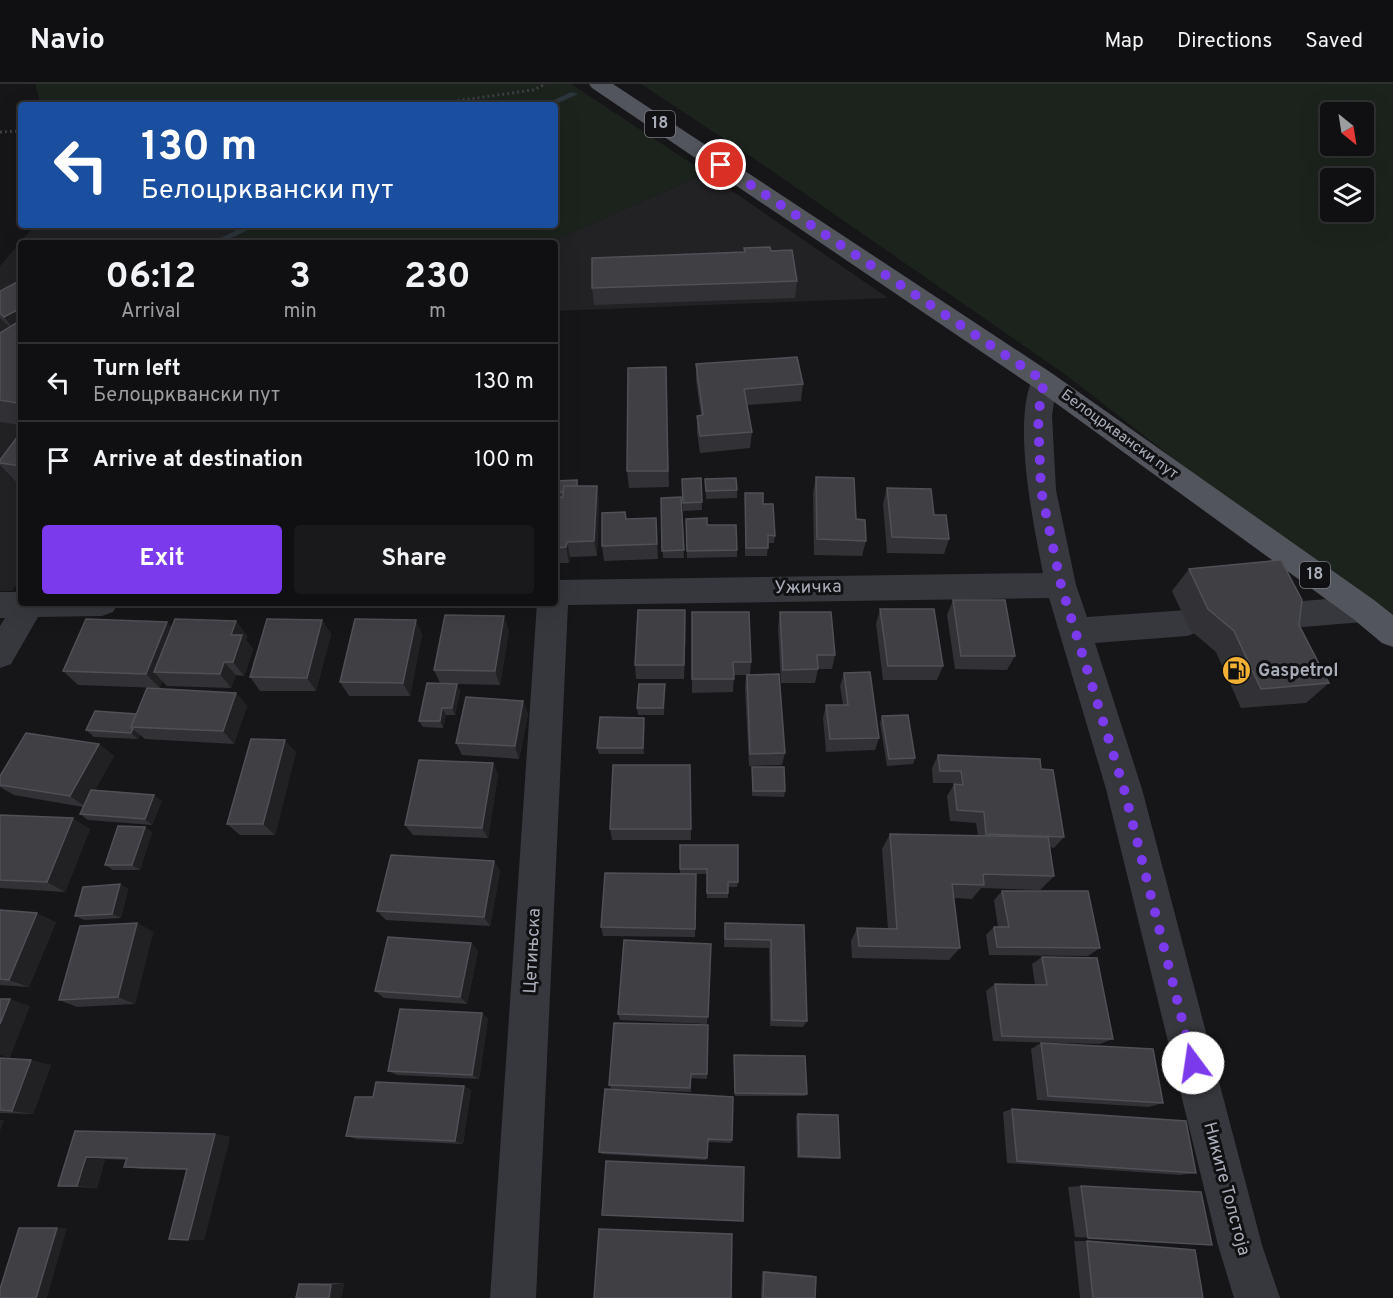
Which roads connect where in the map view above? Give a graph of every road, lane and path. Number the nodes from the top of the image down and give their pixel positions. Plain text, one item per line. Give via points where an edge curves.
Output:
1 (546, 84) edge
2 (599, 84) edge
3 (449, 102) edge
4 (18, 131) edge
5 (0, 132) edge
6 (1044, 381) junction
7 (1061, 585) junction
8 (558, 593) edge
9 (14, 605) edge
10 (553, 606) edge
11 (1363, 609) junction
12 (1279, 616) edge
13 (1187, 623) dead end
14 (1074, 631) junction
15 (1393, 634) edge
16 (0, 654) edge
17 (513, 1298) edge
18 (1257, 1298) edge

1 - 3 path via 533,90
2 - 6 main road, Белоцрквански пут / 18
4 - 5 path
6 - 7 street, Никите Толстоја via 1038,416 1041,490
6 - 11 main road, Белоцрквански пут / 18
7 - 8 street, Ужичка
7 - 14 street, Никите Толстоја
9 - 16 street
10 - 17 street, Цетињска
11 - 12 street
11 - 15 main road, Белоцрквански пут / 18
13 - 14 street
14 - 18 street, Никите Толстоја via 1124,789 1240,1245

